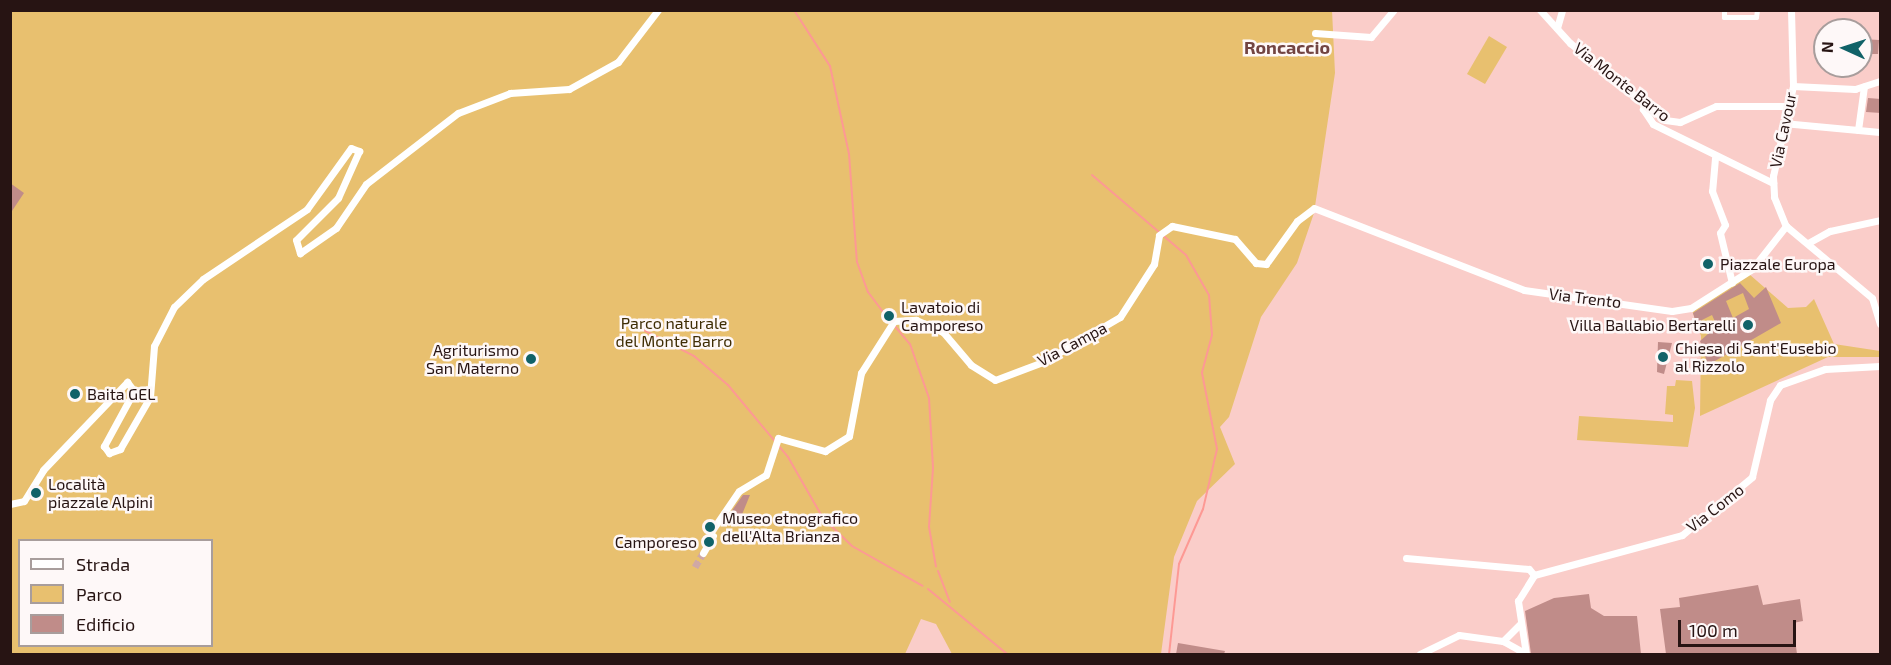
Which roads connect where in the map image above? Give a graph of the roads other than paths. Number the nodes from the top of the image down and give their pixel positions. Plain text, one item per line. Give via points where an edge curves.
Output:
1 (658, 10) edge
2 (1394, 10) edge
3 (1540, 10) edge
4 (1562, 10) edge
5 (1724, 10) edge
6 (1757, 10) edge
7 (1791, 10) edge
8 (1557, 28) junction
9 (1316, 33) dead end
10 (1881, 81) edge
11 (1793, 86) junction
12 (1864, 86) junction
13 (1648, 103) junction
14 (1786, 105) junction
15 (1783, 123) junction
16 (1858, 130) junction
17 (1881, 132) edge
18 (1715, 158) junction
19 (1773, 183) junction
20 (1881, 220) edge
21 (1786, 226) junction
22 (1808, 243) junction
23 (1732, 283) junction
24 (1524, 290) joint
25 (1881, 324) edge
26 (1881, 366) edge
27 (10, 504) edge
28 (715, 526) dead end
29 (713, 536) dead end
30 (703, 553) tunnel mouth
31 (1406, 558) dead end
32 (1534, 575) junction
33 (1520, 624) junction
34 (1503, 641) junction
35 (1420, 654) edge
36 (1526, 654) edge

1 - 27 street via 618,62 569,89 510,93 458,113 366,184 340,223 300,253 297,240 338,198 358,151 351,148 307,209 203,279 174,307 154,346 150,397 117,452 105,450 104,440 134,391 127,382 43,470 24,501
2 - 9 street via 1371,37
3 - 8 street, Via Monte Barro
4 - 8 street
5 - 6 street via 1724,17 1756,17
7 - 11 street, Via Cavour
8 - 13 street, Via Monte Barro
10 - 12 street
11 - 12 street
11 - 14 street, Via Cavour
12 - 16 street
13 - 14 street, Via Monte Barro via 1672,123 1716,106
13 - 18 street via 1643,110 1653,124
14 - 15 street, Via Cavour
15 - 16 street
15 - 19 street, Via Cavour
16 - 17 street
18 - 19 street
18 - 23 street via 1712,191 1725,225 1720,232
19 - 21 street, Via Cavour
20 - 22 street via 1830,231
21 - 22 street
21 - 23 street via 1765,256
22 - 25 street via 1872,298
23 - 24 street, Via Trento via 1682,310
24 - 28 street, Via Campa via 1314,208 1297,221 1266,264 1256,263 1243,243 1224,236 1186,227 1163,230 1154,264 1120,316 1043,362 994,380 971,365 943,332 916,320 894,321 861,373 849,436 825,451 776,440 766,475 739,490
26 - 32 street, Via Como via 1825,369 1780,386 1770,400 1752,477 1682,535
29 - 30 street
31 - 32 street via 1529,569
32 - 33 street via 1518,601
33 - 34 street
33 - 36 street
34 - 35 street via 1459,635
34 - 36 street

